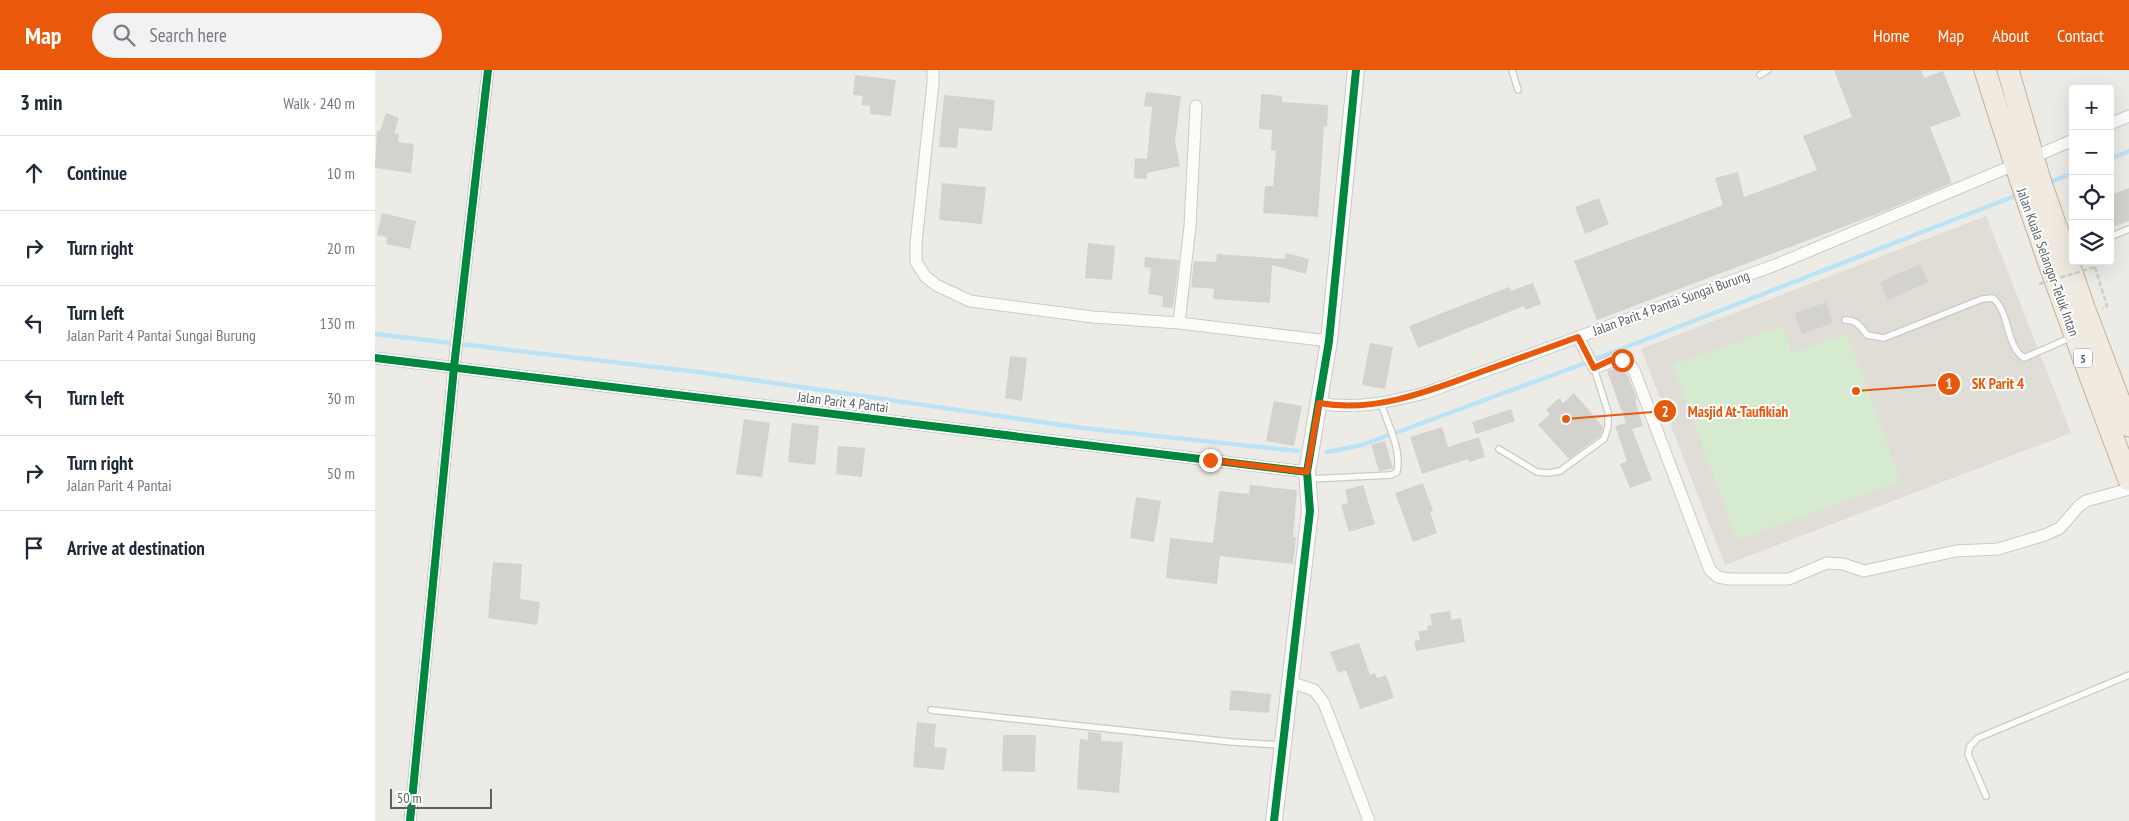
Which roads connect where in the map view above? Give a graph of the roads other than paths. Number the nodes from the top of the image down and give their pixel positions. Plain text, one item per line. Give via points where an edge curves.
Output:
1 (487, 70) edge
2 (933, 70) edge
3 (1356, 70) edge
4 (1512, 70) edge
5 (1768, 70) edge
6 (1985, 70) edge
7 (2008, 70) edge
8 (1760, 75) dead end
9 (1518, 90) dead end
10 (1196, 106) dead end
11 (2129, 116) edge
12 (2114, 122) edge
13 (2069, 142) edge
14 (2024, 161) junction
15 (2129, 229) edge
16 (2048, 233) junction
17 (2114, 235) edge
18 (2069, 255) edge
19 (2073, 265) edge
20 (1845, 320) dead end
21 (1179, 323) junction
22 (2074, 336) junction
23 (1578, 337) junction
24 (1329, 341) junction
25 (375, 358) edge
26 (1590, 362) junction
27 (454, 368) junction
28 (1319, 403) junction
29 (1381, 403) junction
30 (2129, 426) edge
31 (1499, 449) dead end
32 (1307, 475) junction
33 (2129, 480) edge
34 (2129, 490) edge
35 (2129, 675) edge
36 (1290, 682) junction
37 (931, 710) dead end
38 (1281, 745) junction
39 (1986, 796) dead end
40 (409, 821) edge
41 (1274, 821) edge
42 (1369, 821) edge

1 - 27 street
2 - 21 street via 916,243 916,262 925,276 936,285 970,301 1093,318
3 - 24 street
4 - 9 lane
5 - 8 lane
6 - 14 highway, Jalan Kuala Selangor-Teluk Intan / 5
7 - 14 highway, Jalan Kuala Selangor-Teluk Intan / 5
10 - 21 street via 1190,226
11 - 12 street
13 - 14 street, Jalan Parit 4 Pantai Sungai Burung
14 - 16 highway, Jalan Kuala Selangor-Teluk Intan / 5
14 - 23 street, Jalan Parit 4 Pantai Sungai Burung via 1778,264
15 - 17 lane
16 - 18 highway, Jalan Kuala Selangor-Teluk Intan / 5
16 - 22 highway, Jalan Kuala Selangor-Teluk Intan / 5
19 - 30 highway, Jalan Kuala Selangor-Teluk Intan / 5
20 - 22 lane via 1851,319 1867,335 1884,338 1981,299 1993,298 2001,306 2016,352 2024,358
21 - 24 street
22 - 33 highway, Jalan Kuala Selangor-Teluk Intan / 5
23 - 26 street
23 - 29 street, Jalan Parit 4 Pantai Sungai Burung via 1425,393
24 - 28 street
25 - 27 street, Jalan Parit 4 Pantai
26 - 31 lane via 1608,412 1604,438 1560,471 1549,473 1537,472
26 - 34 street via 1622,360 1634,370 1710,570 1718,577 1789,579 1827,563 1864,571 1956,551 1998,549 2060,528 2086,502
27 - 32 street, Jalan Parit 4 Pantai
27 - 40 street
28 - 29 street, Jalan Parit 4 Pantai Sungai Burung via 1338,407
28 - 32 street
29 - 32 lane via 1395,440 1399,462 1397,472 1391,475
32 - 36 street via 1310,512
35 - 39 lane via 1978,738 1970,746 1968,754
36 - 38 street
36 - 42 street via 1314,690 1324,703
37 - 38 lane
38 - 41 street

